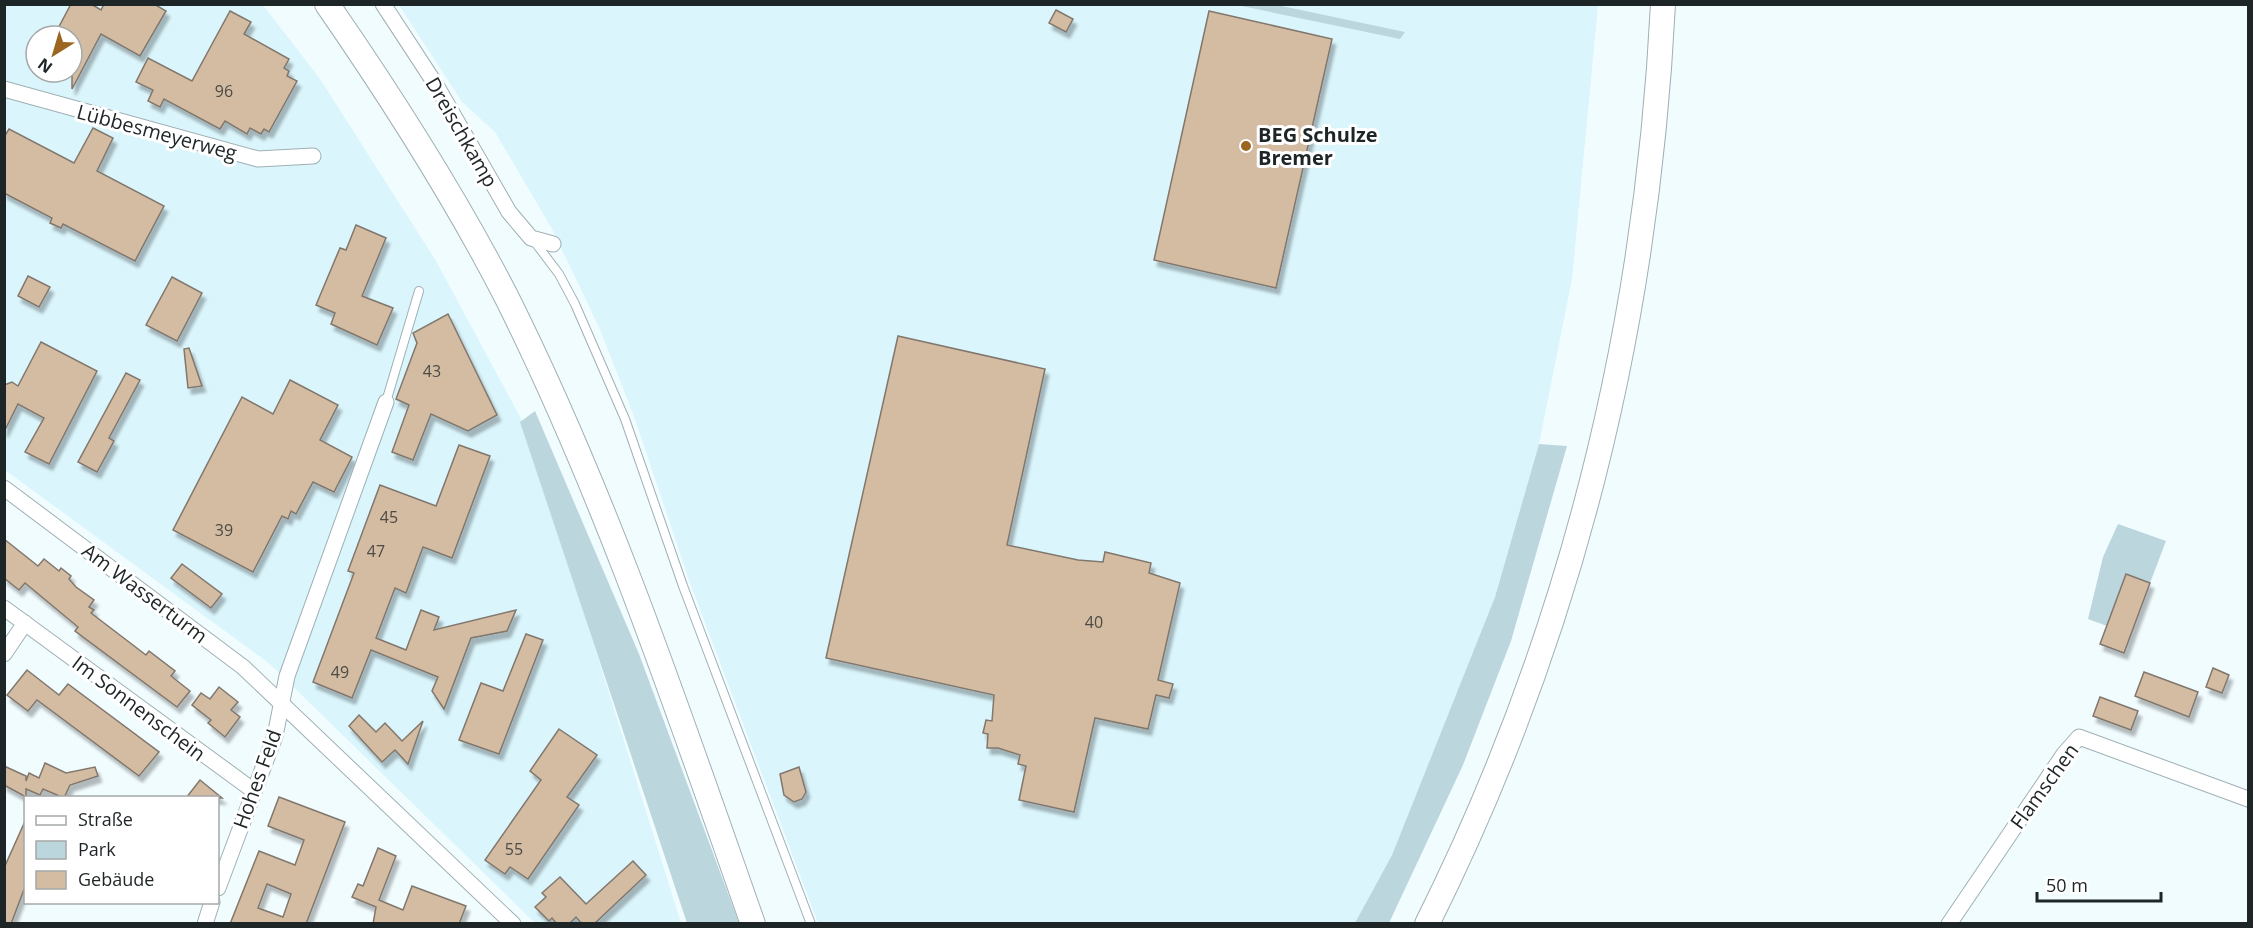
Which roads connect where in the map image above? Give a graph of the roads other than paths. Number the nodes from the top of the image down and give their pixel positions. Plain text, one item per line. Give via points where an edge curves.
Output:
1 (327, 4) edge
2 (383, 4) edge
3 (1663, 4) edge
4 (4, 89) edge
5 (313, 156) dead end
6 (531, 237) junction
7 (553, 244) dead end
8 (418, 291) dead end
9 (386, 402) joint
10 (4, 488) edge
11 (4, 608) edge
12 (25, 623) junction
13 (4, 654) edge
14 (283, 702) junction
15 (254, 791) junction
16 (2248, 798) edge
17 (219, 885) edge
18 (212, 904) edge
19 (205, 924) edge
20 (513, 924) edge
21 (753, 924) edge
22 (812, 924) edge
23 (1427, 924) edge
24 (1949, 924) edge

1 - 21 main road via 449,195 548,384 621,555
2 - 6 street, Dreischkamp via 436,85 508,212
3 - 23 main road via 1640,248 1622,355 1587,505 1545,643 1504,753
4 - 5 street, Lübbesmeyerweg via 258,159
6 - 7 street, Dreischkamp
6 - 22 lane via 553,265 575,304 625,419 683,586
8 - 9 lane
9 - 14 street via 287,676
10 - 14 street, Am Wasserturm via 224,652
11 - 12 street, Im Sonnenschein
12 - 13 street
12 - 15 street, Im Sonnenschein
14 - 15 street, Hohes Feld
14 - 20 street, Am Wasserturm
15 - 17 street, Hohes Feld
16 - 24 street, Flamschen via 2079,737
18 - 19 street

